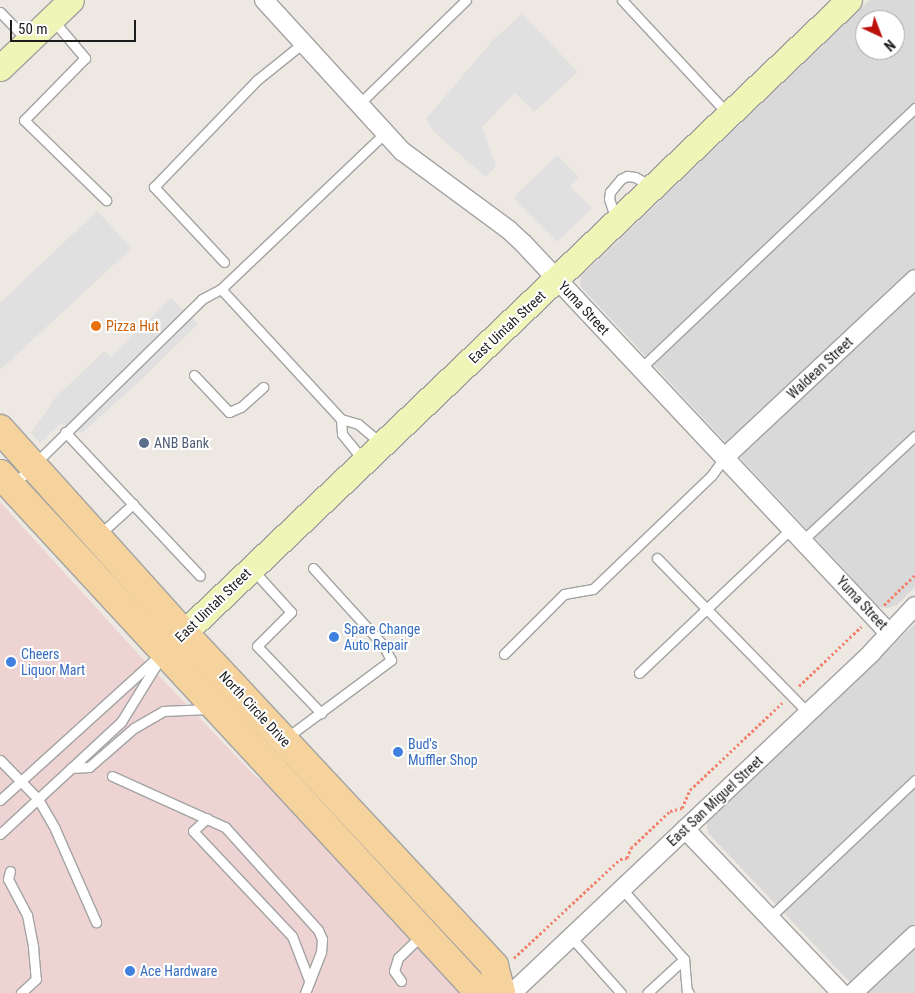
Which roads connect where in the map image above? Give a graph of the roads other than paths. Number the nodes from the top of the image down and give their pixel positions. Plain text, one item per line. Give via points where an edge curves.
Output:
1 (71, 0) edge
2 (264, 0) edge
3 (466, 0) edge
4 (622, 0) edge
5 (849, 0) edge
6 (0, 12) edge
7 (52, 18) junction
8 (28, 41) junction
9 (303, 43) junction
10 (0, 68) edge
11 (359, 104) junction
12 (915, 108) edge
13 (729, 115) junction
14 (385, 133) junction
15 (106, 200) dead end
16 (224, 262) dead end
17 (557, 279) junction
18 (915, 279) edge
19 (221, 289) junction
20 (641, 368) junction
21 (194, 376) dead end
22 (263, 386) dead end
23 (341, 419) junction
24 (0, 429) edge
25 (65, 432) junction
26 (915, 436) edge
27 (382, 445) junction
28 (725, 457) junction
29 (364, 462) junction
30 (32, 464) junction
31 (6, 480) edge
32 (133, 504) junction
33 (798, 534) junction
34 (96, 537) junction
35 (657, 558) dead end
36 (252, 568) junction
37 (313, 568) dead end
38 (200, 576) dead end
39 (915, 606) edge
40 (706, 608) junction
41 (184, 633) junction
42 (890, 633) junction
43 (164, 652) junction
44 (504, 654) dead end
45 (639, 673) dead end
46 (217, 709) junction
47 (321, 713) junction
48 (808, 713) junction
49 (284, 739) junction
50 (0, 760) edge
51 (71, 768) junction
52 (112, 776) dead end
53 (915, 780) edge
54 (21, 781) junction
55 (38, 799) junction
56 (0, 800) edge
57 (207, 818) junction
58 (685, 829) junction
59 (0, 834) edge
60 (10, 872) dead end
61 (622, 889) junction
62 (769, 918) junction
63 (96, 922) dead end
64 (424, 933) junction
65 (915, 935) edge
66 (570, 937) junction
67 (684, 959) junction
68 (309, 980) junction
69 (401, 981) dead end
70 (21, 993) edge
71 (305, 993) edge
72 (486, 993) edge
73 (501, 993) edge
74 (512, 993) edge
75 (621, 993) edge
76 (647, 993) edge
77 (689, 993) edge
78 (841, 993) edge
79 (854, 993) edge

1 - 7 main road
2 - 9 street, Yuma Street
3 - 11 lane
4 - 13 lane
5 - 13 main road, East Uintah Street
6 - 8 lane
7 - 8 main road
7 - 15 lane via 85,58 24,120
8 - 10 main road
9 - 11 street, Yuma Street
9 - 16 lane via 257,80 154,187
11 - 14 street, Yuma Street
12 - 20 lane
13 - 17 main road, East Uintah Street
14 - 17 street, Yuma Street via 423,168 509,230
14 - 19 lane
17 - 20 street, Yuma Street
17 - 27 main road, East Uintah Street
18 - 28 street, Waldean Street
19 - 23 lane
19 - 25 lane via 202,299
20 - 28 street, Yuma Street
21 - 22 lane via 229,412 241,407
23 - 27 lane via 358,424
23 - 29 lane via 342,434
24 - 30 main road, North Circle Drive
25 - 30 lane
25 - 32 lane
26 - 33 lane
27 - 29 main road, East Uintah Street
28 - 33 street, Yuma Street
28 - 44 lane via 711,476 593,589 564,594
29 - 36 main road, East Uintah Street
30 - 31 lane
30 - 34 main road, North Circle Drive
31 - 43 main road, North Circle Drive
32 - 34 lane
32 - 38 lane
33 - 40 lane
33 - 42 street, Yuma Street
34 - 41 main road, North Circle Drive
35 - 40 lane
36 - 41 main road, East Uintah Street
36 - 47 lane via 291,612 257,646
37 - 47 lane via 383,645 391,660
39 - 42 street, East San Miguel Street
40 - 45 lane
40 - 48 lane
41 - 43 main road, East Uintah Street
41 - 49 main road, North Circle Drive
42 - 48 street, East San Miguel Street
43 - 46 main road, North Circle Drive
43 - 51 lane via 122,722
43 - 54 lane
46 - 51 lane via 163,711 134,728 89,766
46 - 64 main road, North Circle Drive
47 - 49 lane
48 - 58 street, East San Miguel Street
49 - 73 main road, North Circle Drive via 494,966
50 - 54 lane
51 - 55 lane
52 - 57 lane
53 - 62 lane
54 - 55 lane
54 - 56 lane
55 - 59 lane
55 - 63 lane
57 - 68 lane via 193,831 292,936
57 - 68 lane via 225,827 318,930 322,939 321,952
58 - 61 street, East San Miguel Street
58 - 62 street
60 - 70 lane via 8,880 27,915 36,979
61 - 66 street, East San Miguel Street
61 - 67 lane
62 - 78 street
64 - 69 lane via 398,958 394,971
64 - 72 main road, North Circle Drive via 474,986
65 - 79 street
66 - 74 street, East San Miguel Street
66 - 75 lane
67 - 76 lane
67 - 77 lane
68 - 71 lane

